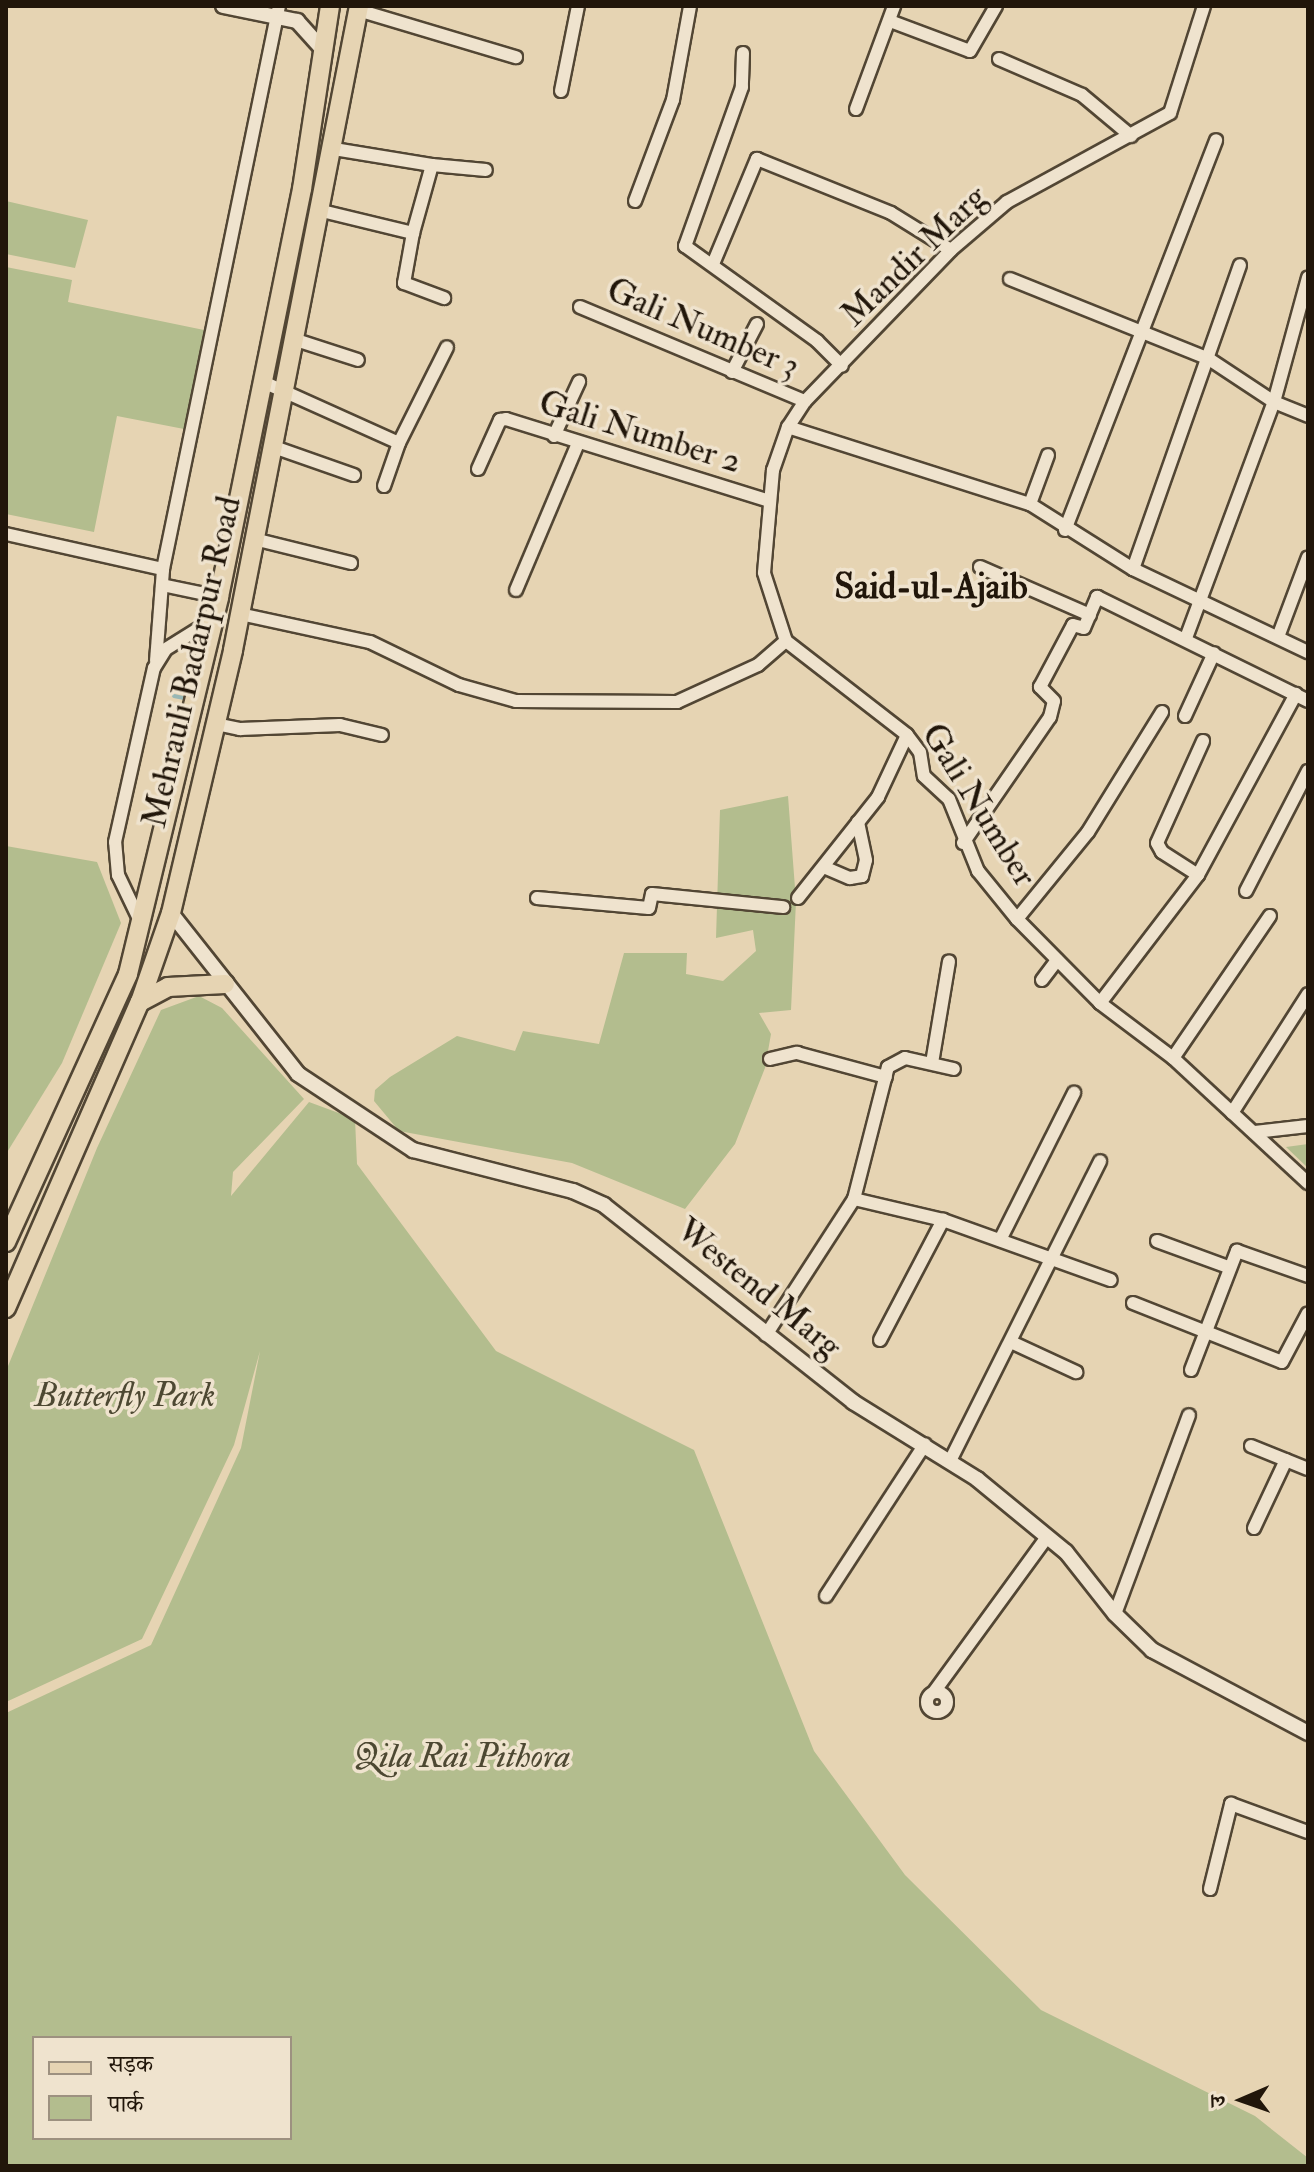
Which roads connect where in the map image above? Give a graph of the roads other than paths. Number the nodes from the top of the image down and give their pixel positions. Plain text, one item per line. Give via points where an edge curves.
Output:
1 (223, 6) edge
2 (330, 6) edge
3 (578, 6) edge
4 (690, 6) edge
5 (894, 6) edge
6 (996, 6) edge
7 (1204, 6) edge
8 (358, 8) edge
9 (278, 10) edge
10 (890, 21) junction
11 (323, 50) junction
12 (743, 53) dead end
13 (516, 57) dead end
14 (999, 59) dead end
15 (561, 91) dead end
16 (856, 109) dead end
17 (1131, 136) junction
18 (1216, 140) dead end
19 (334, 149) junction
20 (432, 165) junction
21 (486, 170) dead end
22 (635, 201) dead end
23 (322, 211) junction
24 (413, 233) junction
25 (951, 250) junction
26 (713, 264) junction
27 (1240, 265) dead end
28 (1308, 278) edge
29 (1010, 279) dead end
30 (444, 298) dead end
31 (580, 307) dead end
32 (757, 324) dead end
33 (1142, 331) junction
34 (293, 339) junction
35 (447, 347) dead end
36 (1209, 359) junction
37 (358, 360) dead end
38 (842, 366) junction
39 (732, 372) junction
40 (261, 381) junction
41 (579, 382) dead end
42 (283, 389) junction
43 (805, 401) junction
44 (1274, 402) junction
45 (1308, 416) edge
46 (788, 427) junction
47 (554, 436) junction
48 (399, 443) junction
49 (578, 443) junction
50 (271, 446) junction
51 (1048, 455) dead end
52 (478, 469) dead end
53 (354, 475) dead end
54 (384, 486) dead end
55 (770, 501) junction
56 (1030, 504) junction
57 (1065, 530) junction
58 (6, 534) edge
59 (254, 539) junction
60 (1308, 557) edge
61 (351, 563) dead end
62 (980, 567) dead end
63 (163, 569) junction
64 (1133, 569) junction
65 (162, 585) junction
66 (516, 590) dead end
67 (219, 597) junction
68 (1201, 599) junction
69 (240, 614) junction
70 (1090, 615) junction
71 (214, 618) junction
72 (1278, 637) junction
73 (1186, 638) junction
74 (786, 641) junction
75 (1308, 652) edge
76 (1214, 653) junction
77 (156, 661) junction
78 (1296, 694) junction
79 (1308, 701) edge
80 (1162, 712) dead end
81 (1185, 716) dead end
82 (216, 724) junction
83 (382, 735) dead end
84 (907, 735) junction
85 (1203, 741) dead end
86 (1308, 771) edge
87 (858, 822) junction
88 (963, 843) junction
89 (826, 868) junction
90 (1198, 875) junction
91 (1246, 891) dead end
92 (537, 898) dead end
93 (798, 898) dead end
94 (783, 907) dead end
95 (171, 913) junction
96 (1270, 916) dead end
97 (1017, 919) junction
98 (141, 923) junction
99 (1057, 960) junction
100 (949, 961) dead end
101 (1042, 980) dead end
102 (225, 984) junction
103 (1308, 994) edge
104 (140, 1002) junction
105 (1100, 1003) junction
106 (1304, 1013) edge
107 (1173, 1058) junction
108 (770, 1059) dead end
109 (932, 1063) junction
110 (954, 1069) dead end
111 (886, 1077) junction
112 (1074, 1093) dead end
113 (1232, 1113) junction
114 (1308, 1126) edge
115 (1255, 1132) junction
116 (1100, 1161) dead end
117 (1308, 1183) edge
118 (854, 1199) junction
119 (943, 1220) junction
120 (1000, 1240) junction
121 (1157, 1241) dead end
122 (6, 1242) edge
123 (1049, 1257) junction
124 (1228, 1267) junction
125 (1308, 1276) edge
126 (1111, 1280) dead end
127 (1133, 1303) dead end
128 (6, 1308) edge
129 (1308, 1313) edge
130 (1205, 1332) junction
131 (766, 1335) junction
132 (880, 1340) dead end
133 (1011, 1342) junction
134 (1191, 1370) dead end
135 (1076, 1372) dead end
136 (1189, 1415) dead end
137 (925, 1444) junction
138 (1251, 1446) dead end
139 (951, 1459) junction
140 (1286, 1460) junction
141 (1308, 1469) edge
142 (1254, 1528) dead end
143 (1047, 1537) junction
144 (826, 1596) dead end
145 (1115, 1614) junction
146 (934, 1692) dead end
147 (1308, 1733) edge
148 (1308, 1832) edge
149 (1210, 1889) dead end

1 - 9 street
2 - 11 main road, Mehrauli Badarpur Road
3 - 15 street
4 - 22 street via 673,100
5 - 10 street
6 - 10 street via 970,51
7 - 17 street, Mandir Marg via 1176,106
8 - 13 street
8 - 19 main road, Mehrauli Badarpur Road
9 - 11 street via 305,26
9 - 63 street
10 - 16 street
11 - 40 main road, Mehrauli Badarpur Road via 302,189
12 - 26 street via 742,87 686,239 688,249
14 - 17 street via 1082,95
17 - 25 street, Mandir Marg via 1007,202
18 - 33 street
19 - 20 street
19 - 23 main road, Mehrauli Badarpur Road
20 - 21 street
20 - 24 street
23 - 24 street
23 - 34 main road, Mehrauli Badarpur Road
24 - 30 street via 404,283
25 - 26 street via 891,213 757,159
25 - 38 street, Mandir Marg
26 - 38 street via 817,341
27 - 36 street
28 - 44 street
29 - 33 street
31 - 39 street, Gali Number 3
32 - 39 street
33 - 36 street
33 - 57 street
34 - 37 street
34 - 42 main road, Mehrauli Badarpur Road
35 - 48 street
36 - 44 street
36 - 64 street
38 - 43 street, Mandir Marg
39 - 43 street, Gali Number 3
40 - 42 street
40 - 67 main road, Mehrauli Badarpur Road
41 - 47 street
42 - 48 street
42 - 50 main road, Mehrauli Badarpur Road
43 - 46 street, Mandir Marg
44 - 45 street
44 - 68 street
46 - 55 street
46 - 56 street
47 - 49 street, Gali Number 2
47 - 52 street, Gali Number 2 via 502,418
48 - 54 street
49 - 55 street, Gali Number 2
49 - 66 street
50 - 53 street
50 - 59 main road, Mehrauli Badarpur Road
51 - 56 street
55 - 74 street via 764,573
56 - 57 street
57 - 64 street
58 - 63 street
59 - 61 street
59 - 69 main road, Mehrauli Badarpur Road
60 - 72 street
62 - 70 street
63 - 65 street
64 - 68 street
65 - 67 street
65 - 77 street
67 - 71 main road, Mehrauli Badarpur Road
68 - 72 street
68 - 73 street
69 - 74 street via 370,642 459,685 516,701 677,702 758,665
69 - 82 main road, Mehrauli Badarpur Road
70 - 73 street via 1097,597
70 - 88 street via 1084,628 1073,625 1040,687 1054,701 1050,717
71 - 77 street
71 - 98 main road, Mehrauli Badarpur Road
72 - 75 street
73 - 76 street
74 - 84 street, Gali Number
76 - 78 street
76 - 81 street
77 - 98 street via 115,842 118,875
78 - 79 street
78 - 90 street
80 - 97 street via 1088,832
82 - 83 street via 240,729 340,725
82 - 95 main road, Mehrauli Badarpur Road
84 - 87 street via 878,797
84 - 88 street, Gali Number via 920,752 924,776 949,799
85 - 90 street via 1157,843 1162,852
86 - 91 street
87 - 89 street
87 - 89 street via 866,860 862,876 850,878
88 - 97 street, Gali Number
89 - 93 street
90 - 105 street
92 - 94 street via 649,908 652,894
95 - 102 street, Westend Marg
95 - 104 main road, Mehrauli Badarpur Road
96 - 107 street
97 - 99 street, Gali Number
98 - 122 main road, Mehrauli Badarpur Road via 128,974
99 - 101 street
99 - 105 street, Gali Number
100 - 109 street
102 - 104 main road via 168,987
102 - 131 street, Westend Marg via 292,1069 379,1128 443,1161 573,1191 604,1205
103 - 106 street
104 - 128 main road, Mehrauli Badarpur Road
105 - 107 street, Gali Number
106 - 113 street
107 - 113 street, Gali Number
108 - 111 street via 797,1053
109 - 110 street
109 - 111 street via 905,1058 888,1067
111 - 118 street
112 - 120 street
113 - 115 street, Gali Number
114 - 115 street
115 - 117 street, Gali Number
116 - 123 street
118 - 119 street
118 - 131 street
119 - 120 street
119 - 132 street
120 - 123 street
121 - 124 street
123 - 126 street
123 - 133 street
124 - 125 street via 1237,1251
124 - 130 street
127 - 130 street
129 - 130 street via 1282,1362
130 - 134 street
131 - 137 street, Westend Marg via 853,1402
133 - 135 street
133 - 139 street
136 - 145 street
137 - 139 street, Westend Marg
137 - 144 street
138 - 140 street
139 - 143 street, Westend Marg
140 - 141 street
140 - 142 street
143 - 145 street, Westend Marg via 1066,1552
143 - 146 street
145 - 147 street, Westend Marg via 1152,1650
148 - 149 street via 1231,1804

